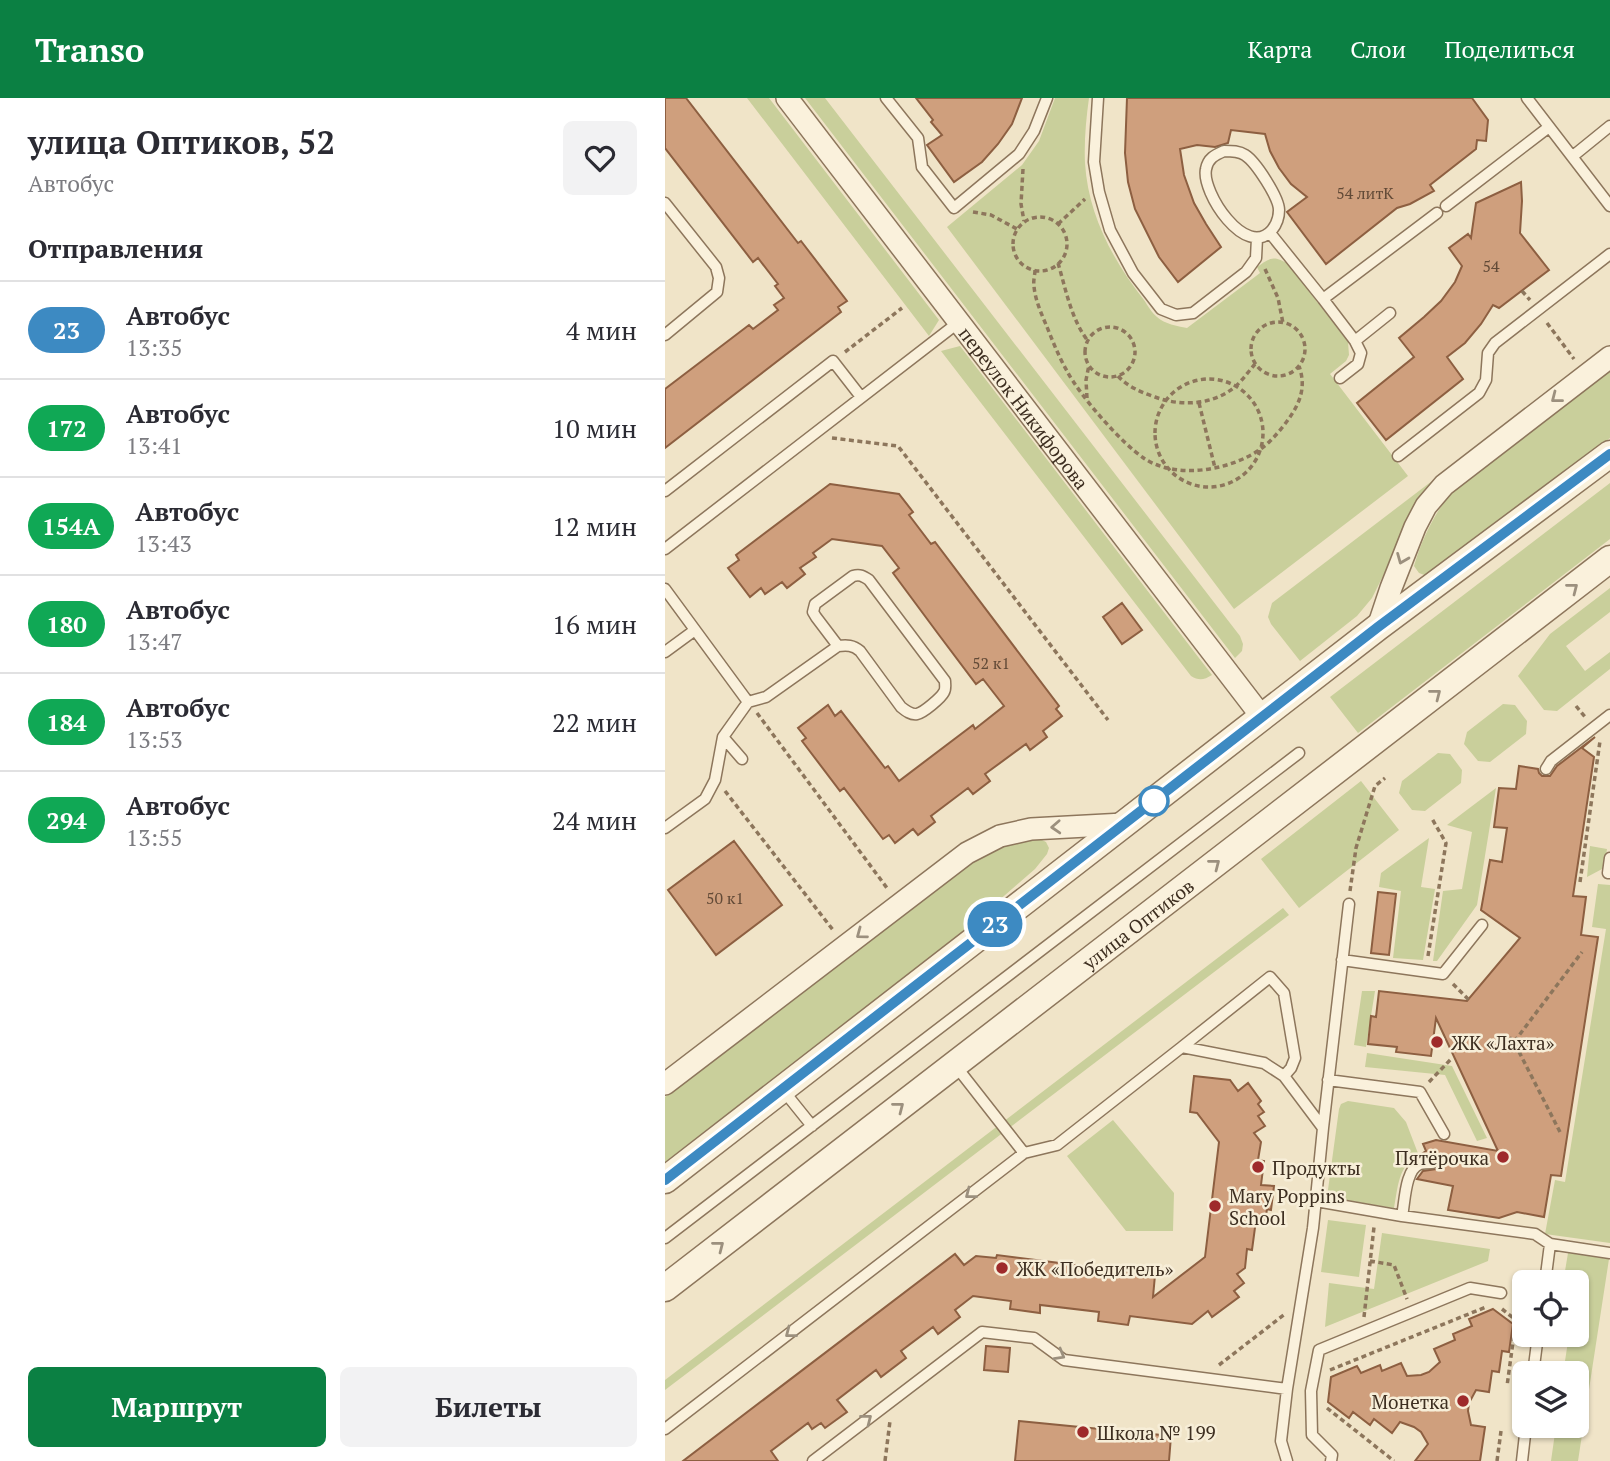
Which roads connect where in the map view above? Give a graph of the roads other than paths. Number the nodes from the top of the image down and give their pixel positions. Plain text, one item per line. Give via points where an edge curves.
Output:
1 (787, 98) edge
2 (886, 98) edge
3 (1047, 98) edge
4 (1098, 98) edge
5 (1527, 98) edge
6 (1610, 126) edge
7 (1549, 127) junction
8 (1573, 156) junction
9 (665, 203) edge
10 (1610, 206) edge
11 (1270, 233) junction
12 (1257, 238) junction
13 (1610, 254) edge
14 (1323, 299) junction
15 (1390, 313) dead end
16 (959, 322) junction
17 (665, 335) edge
18 (1355, 341) junction
19 (1610, 357) edge
20 (1339, 378) dead end
21 (861, 397) junction
22 (1610, 454) edge
23 (1398, 456) dead end
24 (665, 491) edge
25 (665, 549) edge
26 (1610, 559) edge
27 (665, 589) edge
28 (1378, 627) junction
29 (695, 630) junction
30 (838, 646) junction
31 (665, 652) edge
32 (748, 702) junction
33 (1610, 715) edge
34 (1262, 717) junction
35 (723, 737) junction
36 (1299, 753) dead end
37 (742, 759) dead end
38 (1546, 769) dead end
39 (1124, 824) junction
40 (665, 828) edge
41 (1610, 858) edge
42 (1610, 873) edge
43 (1349, 904) road end
44 (1482, 925) dead end
45 (1342, 961) junction
46 (1182, 1047) junction
47 (955, 1065) junction
48 (1284, 1076) junction
49 (1328, 1080) junction
50 (665, 1084) edge
51 (782, 1090) junction
52 (812, 1126) junction
53 (1324, 1128) junction
54 (1444, 1134) dead end
55 (1024, 1153) junction
56 (1432, 1163) dead end
57 (665, 1180) edge
58 (1316, 1201) junction
59 (1402, 1216) junction
60 (665, 1238) edge
61 (1550, 1244) junction
62 (1610, 1254) edge
63 (1547, 1270) edge
64 (665, 1288) edge
65 (1501, 1293) dead end
66 (1287, 1389) junction
67 (665, 1429) edge
68 (1525, 1438) edge
69 (1335, 1459) edge
70 (813, 1461) edge
71 (1287, 1461) edge
72 (1522, 1461) edge

1 - 16 street, переулок Никифорова
2 - 3 lane via 918,138 922,167 954,208 1019,154
4 - 12 lane via 1094,162 1098,192 1110,230 1133,274 1161,309 1176,315 1193,313 1246,272 1257,258
5 - 7 lane
6 - 8 lane
7 - 8 lane
7 - 14 lane
8 - 10 lane
9 - 17 lane via 716,267 719,278 717,292
11 - 12 lane
11 - 12 lane via 1280,209 1255,166 1237,152 1212,156 1205,176 1226,219 1245,235
11 - 14 lane
13 - 23 lane via 1495,343 1488,353 1486,380 1479,393
14 - 18 lane
15 - 18 lane
16 - 21 lane
16 - 34 street, переулок Никифорова
18 - 20 lane via 1361,353 1357,365
19 -> 28 street via 1444,485 1415,527
21 - 24 lane via 833,361
21 - 25 lane
22 - 28 street
47 -> 26 street, улица Оптиков
27 - 29 lane
28 - 34 street
29 - 31 lane
29 - 32 lane
30 - 30 lane via 813,612 815,604 853,576 864,576 945,681 944,692 921,712 909,713 856,647
30 - 32 lane via 766,697
32 - 35 lane
33 - 38 lane
34 - 39 street
35 - 37 lane
35 - 40 lane via 715,780 705,799
36 - 52 lane
39 -> 50 street via 1031,829 999,836 967,853
39 - 51 street
41 - 42 lane
43 - 45 lane
44 - 45 lane via 1443,974
45 - 49 lane
46 - 48 lane via 1264,1063
46 - 48 lane via 1270,976 1284,993 1295,1058
46 - 55 lane via 1057,1145
47 - 55 lane
64 -> 47 street, улица Оптиков
48 - 53 lane
49 - 53 lane
49 - 54 lane via 1420,1092
51 - 52 lane
51 - 57 street
52 - 60 lane
53 - 58 lane
55 -> 67 lane
56 - 59 lane via 1420,1164 1409,1176
58 - 59 lane
58 - 66 lane
59 - 61 lane via 1535,1234
61 - 62 lane
61 - 63 lane
65 - 69 lane via 1470,1288 1319,1350 1311,1391 1312,1434
70 -> 66 lane via 982,1332 1034,1338 1064,1360
66 - 71 lane via 1282,1441
68 - 72 lane

